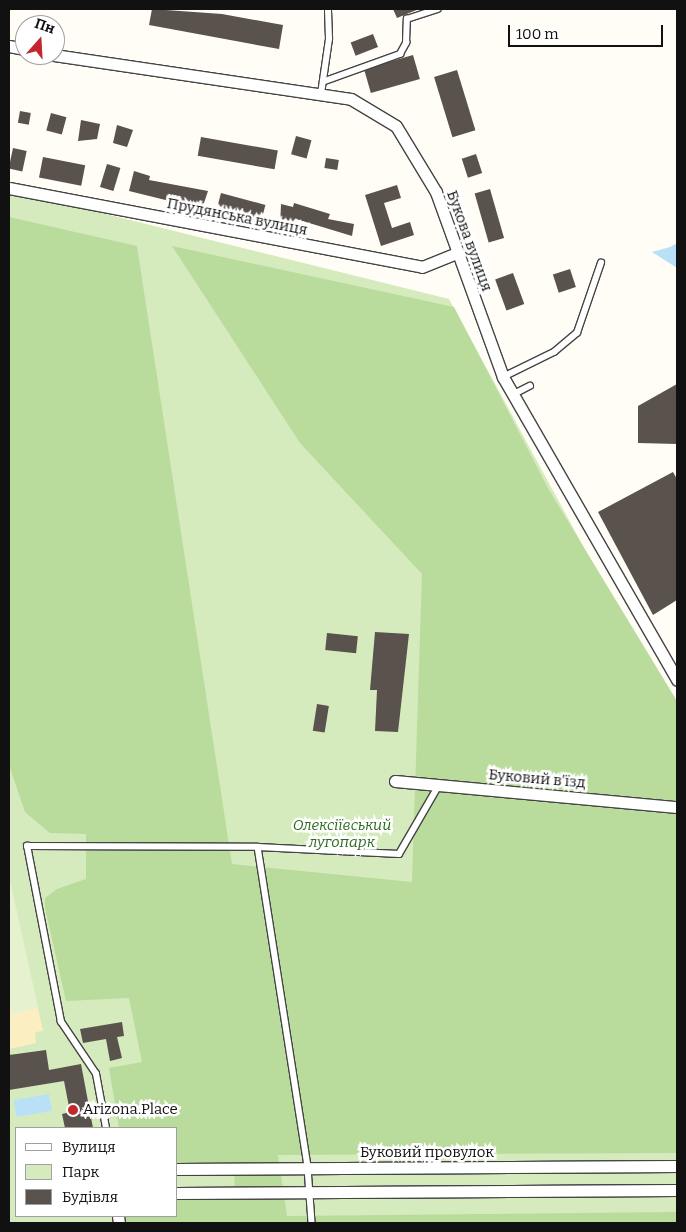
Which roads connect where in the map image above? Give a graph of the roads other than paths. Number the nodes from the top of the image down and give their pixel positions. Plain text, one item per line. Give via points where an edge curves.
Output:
1 (328, 9) edge
2 (437, 9) edge
3 (65, 57) edge
4 (325, 81) junction
5 (322, 94) junction
6 (9, 188) edge
7 (457, 253) junction
8 (601, 263) dead end
9 (502, 377) junction
10 (530, 386) dead end
11 (512, 395) junction
12 (677, 679) edge
13 (395, 781) dead end
14 (439, 785) junction
15 (677, 807) edge
16 (258, 847) junction
17 (106, 1127) edge
18 (677, 1166) edge
19 (308, 1168) junction
20 (178, 1169) edge
21 (677, 1190) edge
22 (178, 1193) edge
23 (309, 1193) junction
24 (312, 1223) edge

1 - 4 lane
2 - 4 lane via 408,19 406,43 400,54
3 - 5 street, Букова вулиця
4 - 5 lane
5 - 7 street, Букова вулиця via 351,99 396,126 436,192
6 - 7 street, Прудянська вулиця via 422,267
7 - 9 street, Букова вулиця
8 - 9 lane via 578,332 554,352
9 - 11 street, Букова вулиця
10 - 11 lane
11 - 12 street, Букова вулиця
13 - 14 street, Буковий в'їзд
14 - 15 street, Буковий в'їзд
14 - 16 lane via 399,854
16 - 17 lane via 27,846 61,1022 96,1074
16 - 19 lane
18 - 19 street, Буковий провулок
19 - 20 street, Буковий провулок
19 - 23 lane
21 - 23 street
22 - 23 street
23 - 24 lane

